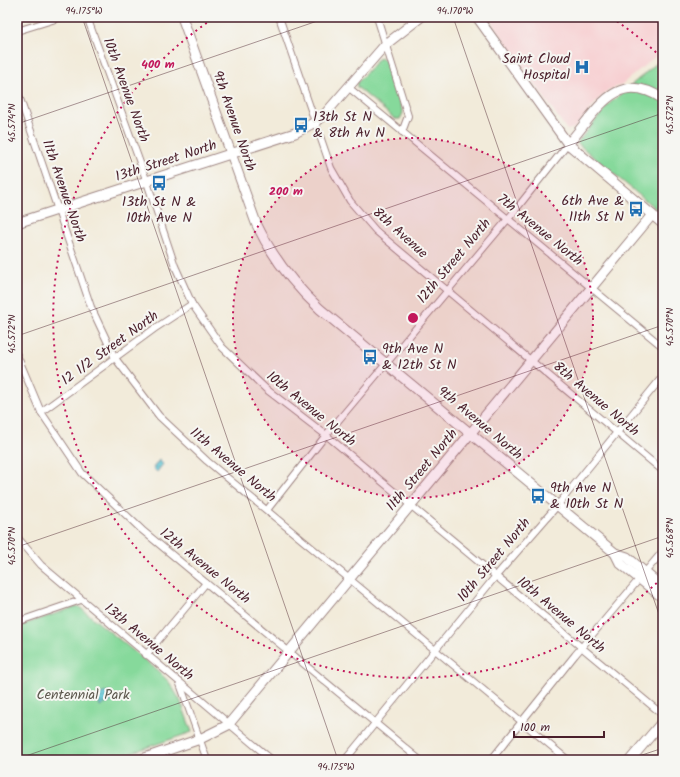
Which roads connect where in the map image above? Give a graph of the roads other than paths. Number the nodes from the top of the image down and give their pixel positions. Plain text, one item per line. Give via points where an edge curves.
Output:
1 (62, 17) edge
2 (87, 17) edge
3 (182, 17) edge
4 (279, 17) edge
5 (377, 17) edge
6 (421, 17) edge
7 (477, 17) edge
8 (17, 31) edge
9 (385, 45) junction
10 (348, 87) junction
11 (17, 90) edge
12 (663, 99) edge
13 (315, 122) junction
14 (402, 132) junction
15 (568, 144) junction
16 (231, 154) junction
17 (147, 182) junction
18 (58, 209) junction
19 (652, 214) junction
20 (508, 219) junction
21 (17, 223) edge
22 (663, 224) edge
23 (592, 287) junction
24 (447, 290) junction
25 (192, 304) junction
26 (663, 347) edge
27 (17, 355) edge
28 (116, 358) junction
29 (532, 361) junction
30 (385, 364) junction
31 (663, 376) edge
32 (41, 412) junction
33 (617, 432) junction
34 (471, 434) junction
35 (326, 435) junction
36 (663, 471) edge
37 (410, 506) junction
38 (557, 506) junction
39 (267, 510) junction
40 (17, 537) edge
41 (663, 551) edge
42 (495, 576) junction
43 (642, 576) junction
44 (349, 578) junction
45 (206, 583) junction
46 (663, 588) edge
47 (663, 598) edge
48 (81, 600) junction
49 (17, 622) edge
50 (581, 648) junction
51 (436, 649) junction
52 (289, 651) junction
53 (146, 655) junction
54 (180, 684) junction
55 (663, 715) edge
56 (663, 720) edge
57 (522, 722) junction
58 (376, 723) junction
59 (228, 725) junction
60 (200, 739) junction
61 (139, 760) edge
62 (207, 760) edge
63 (272, 760) edge
64 (345, 760) edge
65 (420, 760) edge
66 (491, 760) edge
67 (568, 760) edge
68 (630, 760) edge

1 - 8 street
2 - 17 street, 10th Avenue North
3 - 16 street, 9th Avenue North
4 - 13 street, 8th Avenue
5 - 9 street
6 - 9 street, 13th Street North
7 - 15 street
9 - 10 street, 13th Street North
9 - 14 street via 408,116
10 - 13 street, 13th Street North
10 - 14 street, 7th Avenue North
11 - 18 street, 11th Avenue North
12 - 15 street, 12th Street North via 637,87 620,90 598,106
13 - 16 street, 13th Street North via 295,133
13 - 24 street, 8th Avenue via 331,168 350,201 376,231
14 - 20 street, 7th Avenue North
15 - 19 street
15 - 20 street, 12th Street North
16 - 17 street, 13th Street North
16 - 30 street, 9th Avenue North via 256,223 283,271 320,309
17 - 18 street, 13th Street North
17 - 25 street, 10th Avenue North via 175,266
18 - 21 street, 13th Street North
18 - 28 street, 11th Avenue North via 91,307
19 - 22 street
19 - 23 street, 11th Street North
20 - 23 street, 7th Avenue North
20 - 24 street, 12th Street North
23 - 26 street, 7th Avenue North
23 - 29 street, 11th Street North
24 - 29 street, 8th Avenue
24 - 30 street, 12th Street North
25 - 28 street, 12 1/2 Street North
25 - 35 street, 10th Avenue North via 222,347 266,389
27 - 32 street, 12th Avenue North
28 - 32 street, 12 1/2 Street North
28 - 39 street, 11th Avenue North via 159,416 206,462
29 - 33 street, 8th Avenue North
29 - 34 street, 11th Street North
30 - 34 street, 9th Avenue North
30 - 35 street, 12th Street North
31 - 33 street, 10th Street North
32 - 45 street, 12th Avenue North via 82,473 142,530
33 - 36 street, 8th Avenue North
33 - 38 street, 10th Street North
34 - 37 street, 11th Street North
34 - 38 street, 9th Avenue North
35 - 37 street, 10th Avenue North
35 - 39 street, 12th Street North
37 - 42 street, 10th Avenue North
37 - 44 street, 11th Street North
38 - 42 street, 10th Street North
38 - 43 street, 9th Avenue North via 615,553 627,557
39 - 44 street, 11th Avenue North
40 - 48 street, 13th Avenue North via 41,565
41 - 43 street
42 - 50 street, 10th Avenue North
42 - 51 street, 10th Street North
43 - 46 street, 9th Avenue North
43 - 47 street, 9th Avenue North
43 - 50 street
44 - 51 street, 11th Avenue North
44 - 52 street, 11th Street North
45 - 52 street, 12th Avenue North
45 - 53 street
48 - 49 street
48 - 53 street, 13th Avenue North
50 - 55 street, 10th Avenue North
50 - 57 street
51 - 57 street, 11th Avenue North
51 - 58 street, 10th Street North
52 - 58 street, 12th Avenue North
52 - 59 street, 11th Street North
53 - 54 street, 13th Avenue North
54 - 59 street, 13th Avenue North
54 - 60 street
56 - 68 street
57 - 66 street
57 - 67 street, 11th Avenue North
58 - 64 street, 10th Street North
58 - 65 street, 12th Avenue North
59 - 60 street
59 - 63 street, 13th Avenue North
60 - 61 street
60 - 62 street

